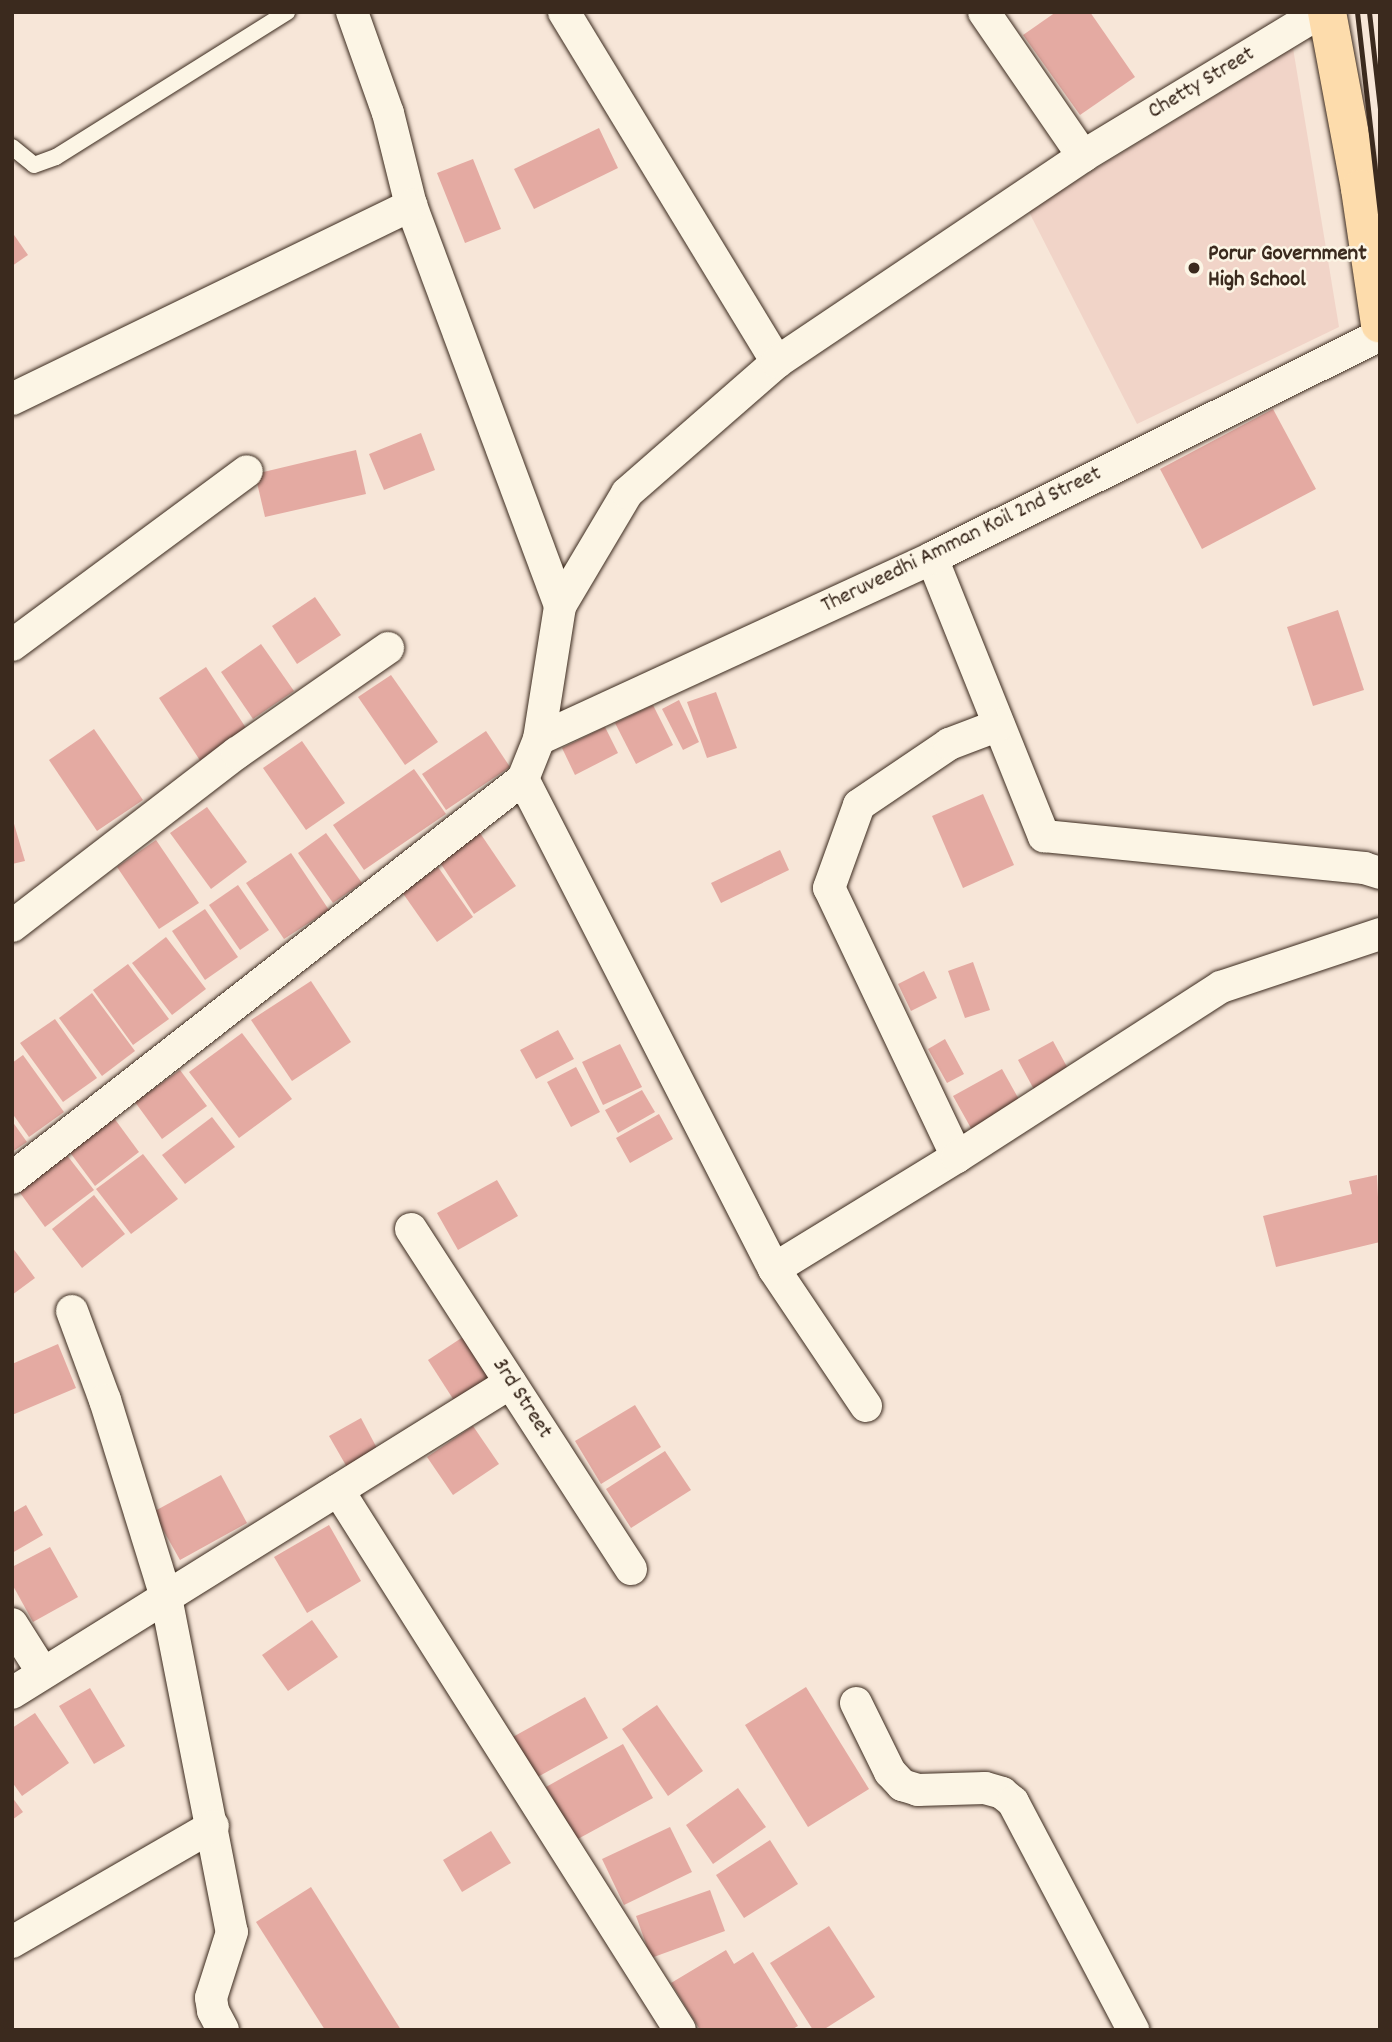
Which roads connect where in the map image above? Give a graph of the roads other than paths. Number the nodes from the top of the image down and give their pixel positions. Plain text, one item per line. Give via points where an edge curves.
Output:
1 (287, 12) edge
2 (352, 12) edge
3 (564, 12) edge
4 (984, 12) edge
5 (1321, 12) edge
6 (1327, 12) edge
7 (12, 147) edge
8 (1083, 156) junction
9 (411, 205) junction
10 (1380, 324) edge
11 (1380, 335) edge
12 (777, 362) junction
13 (12, 399) edge
14 (247, 471) dead end
15 (932, 558) junction
16 (560, 606) junction
17 (12, 645) edge
18 (388, 648) dead end
19 (999, 725) junction
20 (539, 739) junction
21 (523, 779) junction
22 (1380, 873) edge
23 (12, 926) edge
24 (1380, 934) edge
25 (957, 1157) junction
26 (12, 1178) edge
27 (411, 1229) dead end
28 (774, 1269) junction
29 (72, 1311) dead end
30 (510, 1383) junction
31 (866, 1406) dead end
32 (338, 1490) junction
33 (631, 1569) dead end
34 (166, 1597) junction
35 (12, 1624) edge
36 (43, 1673) junction
37 (12, 1693) edge
38 (856, 1703) dead end
39 (213, 1826) junction
40 (12, 1942) edge
41 (223, 2030) edge
42 (680, 2030) edge
43 (1133, 2030) edge

1 - 7 lane via 56,157 34,165
2 - 9 street via 388,113
3 - 12 street
4 - 8 street
5 - 8 street, Chetty Street
6 - 10 main road
8 - 12 street, Chetty Street
9 - 13 street
9 - 16 street
11 - 15 street, Theruveedhi Amman Koil 2nd Street
12 - 16 street, Chetty Street via 626,493
14 - 17 street
15 - 19 street
15 - 20 street, Theruveedhi Amman Koil 2nd Street
16 - 20 street
18 - 23 street via 237,753
19 - 22 street via 1044,835 1364,867
19 - 25 street via 949,744 859,805 829,888
20 - 21 street
21 - 26 street
21 - 28 street
24 - 25 street via 1222,987
25 - 28 street
27 - 30 street, 3rd Street
28 - 31 street
29 - 34 street
30 - 32 street
30 - 33 street, 3rd Street
32 - 34 street
32 - 42 street
34 - 36 street
34 - 39 street
35 - 36 street
36 - 37 street
38 - 43 street via 890,1772 902,1785 918,1790 985,1788 1013,1802
39 - 40 street
39 - 41 street via 232,1932 211,1998

